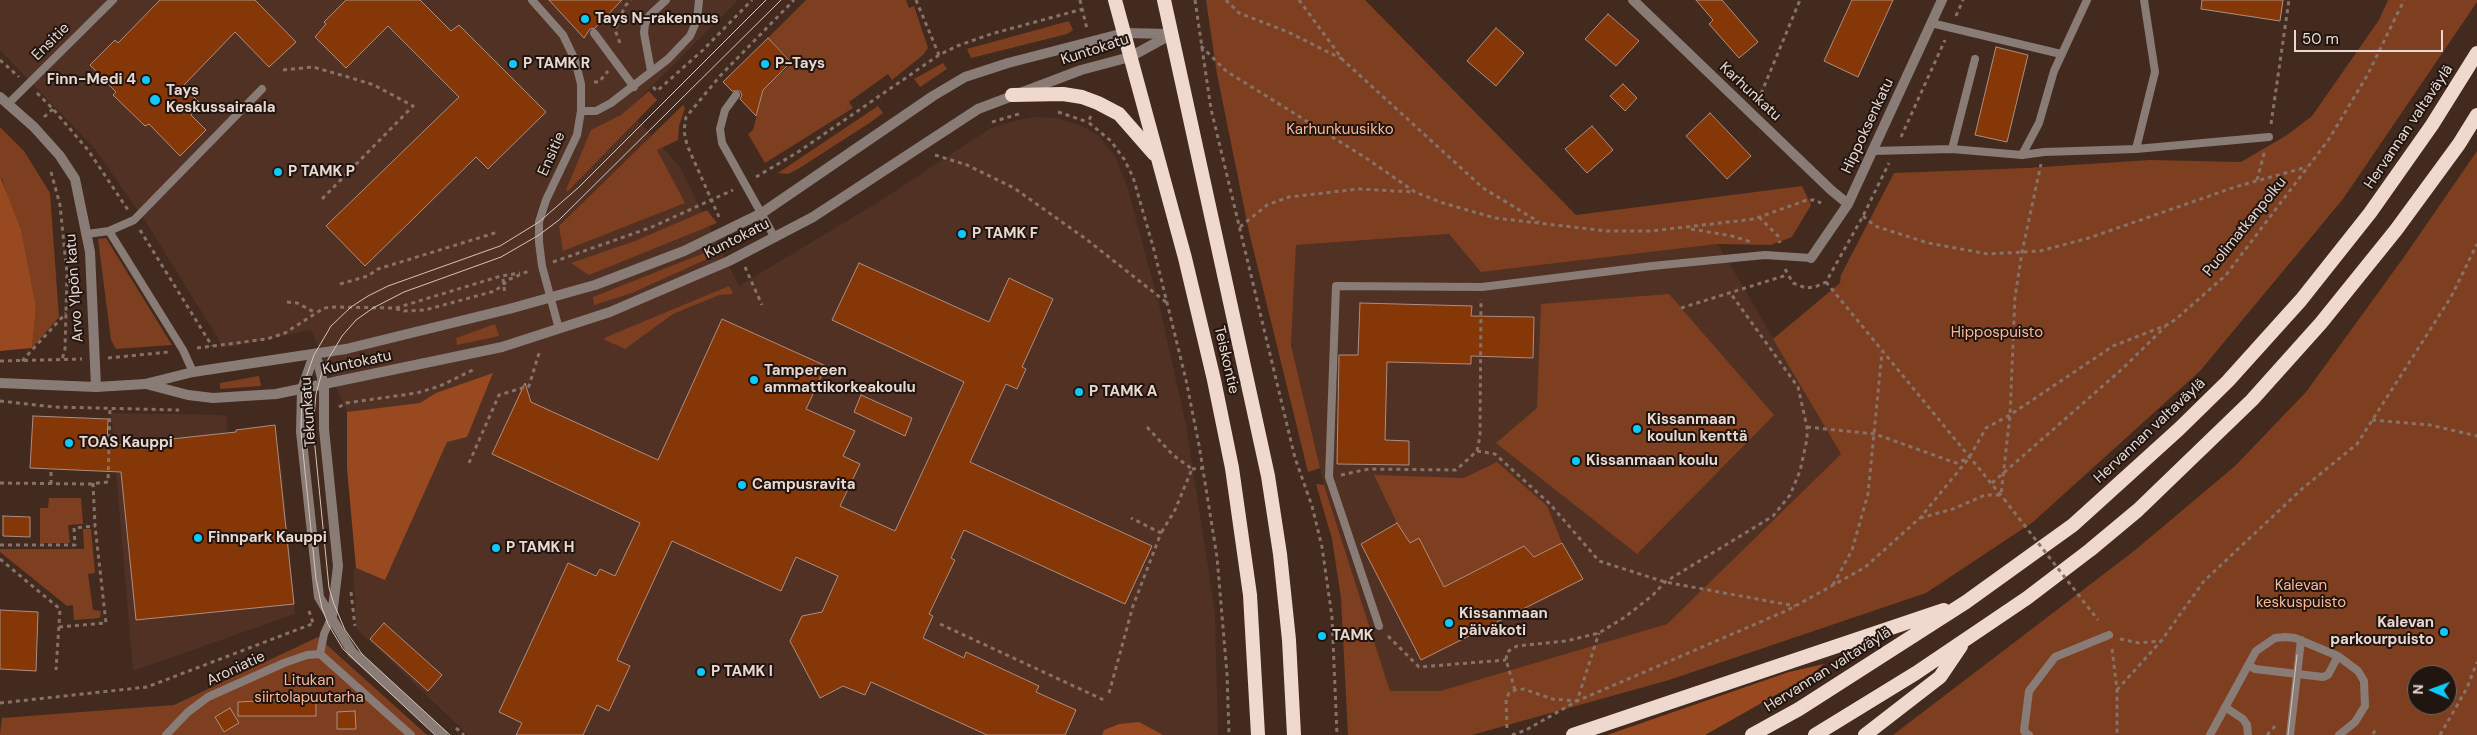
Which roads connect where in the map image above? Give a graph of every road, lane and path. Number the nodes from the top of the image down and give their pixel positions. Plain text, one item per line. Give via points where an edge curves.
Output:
1 (113, 0) edge
2 (532, 0) edge
3 (631, 0) edge
4 (666, 0) edge
5 (700, 0) edge
6 (752, 0) edge
7 (794, 0) edge
8 (916, 0) edge
9 (1080, 0) edge
10 (1115, 0) edge
11 (1164, 0) edge
12 (1195, 0) edge
13 (1226, 0) edge
14 (1299, 0) edge
15 (1633, 0) edge
16 (1800, 0) edge
17 (1942, 0) edge
18 (2087, 0) edge
19 (2144, 0) edge
20 (2289, 0) edge
21 (2404, 0) edge
22 (1083, 9) junction
23 (1931, 23) junction
24 (594, 33) dead end
25 (1124, 33) junction
26 (1171, 34) junction
27 (1090, 40) junction
28 (711, 41) dead end
29 (1200, 46) junction
30 (621, 48) dead end
31 (2477, 53) edge
32 (2061, 54) junction
33 (939, 55) junction
34 (1130, 57) junction
35 (1976, 59) dead end
36 (0, 60) edge
37 (1343, 60) junction
38 (283, 70) dead end
39 (651, 71) junction
40 (28, 84) junction
41 (634, 87) junction
42 (262, 89) dead end
43 (736, 95) dead end
44 (1012, 95) junction
45 (0, 97) edge
46 (9, 103) junction
47 (1098, 103) junction
48 (54, 108) junction
49 (581, 111) junction
50 (1751, 114) junction
51 (2477, 114) edge
52 (34, 127) junction
53 (2269, 137) junction
54 (2136, 149) junction
55 (1952, 150) junction
56 (1872, 151) junction
57 (2044, 152) junction
58 (934, 154) dead end
59 (2022, 155) junction
60 (1157, 159) junction
61 (48, 167) dead end
62 (2308, 167) junction
63 (770, 168) dead end
64 (2257, 181) junction
65 (732, 190) dead end
66 (1414, 192) junction
67 (322, 199) dead end
68 (710, 200) junction
69 (1822, 203) dead end
70 (1848, 204) junction
71 (762, 213) junction
72 (1863, 216) dead end
73 (1759, 217) junction
74 (134, 220) junction
75 (1541, 224) junction
76 (1240, 227) junction
77 (1688, 229) junction
78 (109, 231) junction
79 (498, 232) dead end
80 (87, 234) junction
81 (775, 238) junction
82 (2477, 244) edge
83 (2022, 252) junction
84 (1765, 255) junction
85 (1782, 256) junction
86 (1811, 258) joint
87 (542, 266) junction
88 (746, 269) dead end
89 (524, 272) junction
90 (1787, 275) junction
91 (502, 279) dead end
92 (340, 284) dead end
93 (503, 285) junction
94 (1482, 287) junction
95 (504, 292) dead end
96 (1731, 294) junction
97 (551, 298) junction
98 (287, 302) dead end
99 (1166, 302) junction
100 (762, 305) dead end
101 (393, 308) junction
102 (1682, 308) dead end
103 (66, 312) junction
104 (317, 313) junction
105 (2168, 325) junction
106 (559, 330) junction
107 (540, 350) dead end
108 (1882, 352) junction
109 (314, 355) junction
110 (77, 359) dead end
111 (22, 360) junction
112 (62, 360) junction
113 (0, 361) edge
114 (193, 372) junction
115 (0, 383) edge
116 (146, 384) junction
117 (324, 386) junction
118 (440, 386) dead end
119 (96, 387) junction
120 (302, 389) junction
121 (0, 401) edge
122 (110, 408) junction
123 (184, 410) dead end
124 (337, 414) dead end
125 (2010, 415) junction
126 (2372, 420) junction
127 (1147, 427) dead end
128 (1807, 428) junction
129 (1875, 434) junction
130 (2477, 436) edge
131 (1477, 451) junction
132 (1969, 458) junction
133 (468, 463) dead end
134 (1203, 468) junction
135 (1192, 469) junction
136 (51, 470) dead end
137 (2004, 473) junction
138 (1329, 477) junction
139 (0, 483) edge
140 (51, 484) junction
141 (93, 484) junction
142 (1992, 484) junction
143 (2001, 495) junction
144 (1132, 518) dead end
145 (1920, 518) junction
146 (95, 526) junction
147 (1161, 534) junction
148 (0, 545) edge
149 (0, 559) edge
150 (350, 582) dead end
151 (1665, 582) junction
152 (1833, 586) junction
153 (1966, 602) junction
154 (1796, 606) junction
155 (332, 616) junction
156 (940, 624) dead end
157 (1379, 626) joint
158 (59, 627) junction
159 (359, 632) dead end
160 (1599, 633) junction
161 (2109, 635) junction
162 (1965, 639) junction
163 (2300, 640) junction
164 (2161, 641) junction
165 (320, 654) junction
166 (2338, 656) junction
167 (1506, 660) junction
168 (2477, 662) edge
169 (2248, 665) junction
170 (56, 670) dead end
171 (2296, 674) junction
172 (1515, 690) junction
173 (2117, 690) junction
174 (1109, 693) dead end
175 (1106, 701) dead end
176 (1577, 701) junction
177 (0, 703) edge
178 (2226, 707) junction
179 (450, 722) dead end
180 (2377, 727) dead end
181 (1507, 728) dead end
182 (2349, 732) edge
183 (2373, 734) edge
184 (166, 735) edge
185 (411, 735) edge
186 (443, 735) edge
187 (464, 735) edge
188 (1229, 735) edge
189 (1258, 735) edge
190 (1294, 735) edge
191 (1337, 735) edge
192 (1512, 735) edge
193 (1573, 735) edge
194 (1752, 735) edge
195 (1815, 735) edge
196 (1865, 735) edge
197 (2030, 735) edge
198 (2117, 735) edge
199 (2210, 735) edge
200 (2248, 735) edge
201 (2290, 735) edge
202 (2339, 735) edge
203 (2440, 735) edge

1 - 40 lane, Ensitie
2 - 49 lane, Ensitie via 563,35 575,60 581,84
3 - 30 path via 615,30
4 - 39 lane via 645,24
5 - 39 lane via 690,36
6 - 28 path
7 - 68 path via 757,36 686,117 686,145
8 - 33 path
9 - 22 path
10 - 25 highway, Teiskontie
11 - 26 highway, Teiskontie
12 - 29 path
13 - 37 path via 1240,12
14 - 37 path
15 - 50 street, Karhunkatu
16 - 50 path
17 - 23 street, Hippoksenkatu
18 - 32 lane
19 - 54 lane via 2155,72
20 - 53 path
21 - 62 path, Puolimatkanpolku via 2368,74
22 - 27 path
22 - 33 path via 969,40
23 - 32 lane
23 - 56 street, Hippoksenkatu
24 - 41 lane
25 - 26 street, Kuntokatu
25 - 27 street, Kuntokatu
25 - 34 highway, Teiskontie
26 - 34 street, Kuntokatu
26 - 190 highway, Teiskontie via 1268,476 1289,640
27 - 71 street, Kuntokatu via 964,77
29 - 66 path via 1226,71 1366,158
29 - 76 path via 1211,109
31 - 153 highway, Hervannan valtaväylä via 2432,125 2370,213 2301,300 2228,381 2073,525
32 - 59 lane via 2039,124
33 - 63 path
34 - 44 street, Kuntokatu via 1081,70
34 - 60 highway, Teiskontie
35 - 55 lane
36 - 40 path
37 - 75 path via 1483,188
38 - 67 path via 313,67 374,85 413,106
39 - 41 lane
40 - 46 lane, Ensitie
40 - 48 path
41 - 49 lane via 596,112
42 - 74 lane
43 - 71 lane via 725,110 720,129 722,143
44 - 47 highway via 1063,94
44 - 81 street, Kuntokatu via 951,125 870,181
45 - 46 street, Arvo Ylpön katu
46 - 52 street, Arvo Ylpön katu
47 - 60 highway via 1119,114
47 - 99 path via 1088,122 1111,141 1133,177
48 - 52 path
48 - 74 path via 88,150
49 - 87 lane, Ensitie via 577,135 539,222
50 - 70 street, Karhunkatu
51 - 162 highway via 2396,230 2321,323 2252,400 2138,510 2090,550 2027,598
52 - 80 street, Arvo Ylpön katu via 75,179
53 - 54 lane
53 - 64 path
54 - 57 lane
55 - 56 lane
55 - 59 lane
56 - 70 street, Hippoksenkatu
57 - 59 lane
57 - 83 path
58 - 99 path via 967,165 1014,188
60 - 189 highway, Teiskontie via 1185,258 1232,468 1250,595
61 - 103 path via 60,205 67,274
62 - 64 path
62 - 105 path, Puolimatkanpolku via 2226,275
64 - 83 path via 2089,238 2040,251
65 - 68 path
66 - 75 path via 1495,218
66 - 76 path via 1359,189 1289,197 1267,205
68 - 87 path via 652,227
69 - 73 path via 1814,200 1798,202
70 - 86 street, Hippoksenkatu
71 - 81 lane
71 - 97 street, Kuntokatu via 634,271
72 - 83 path via 1875,226 1928,243 1988,254
73 - 77 path
73 - 85 path via 1778,236
74 - 78 lane
74 - 104 path via 212,346 267,339 285,333
75 - 77 path via 1607,231
76 - 191 path via 1295,458 1322,547 1332,617
77 - 84 path via 1747,240
78 - 80 lane
78 - 114 lane via 183,350
79 - 92 path
80 - 119 street, Arvo Ylpön katu
81 - 106 street, Kuntokatu via 654,295
82 - 126 path via 2451,297
83 - 125 path via 2015,297
84 - 85 lane
84 - 94 lane
85 - 86 lane
85 - 90 path
87 - 89 path
87 - 97 lane, Ensitie
88 - 100 path
89 - 93 path
89 - 101 path
90 - 96 path
90 - 108 path via 1793,283 1806,288 1826,282
91 - 93 path
93 - 95 path
93 - 101 path via 487,294 425,310
94 - 131 path via 1480,436
94 - 138 lane via 1336,286
96 - 102 path
96 - 128 path via 1798,386
97 - 106 lane, Ensitie
97 - 109 street, Kuntokatu
98 - 104 path via 297,302
99 - 134 path via 1186,380
101 - 104 path via 334,306
103 - 111 path
103 - 112 path
105 - 125 path, Puolimatkanpolku via 2113,346
105 - 137 path
106 - 117 street, Kuntokatu
107 - 133 path via 529,386 500,396
108 - 129 path
108 - 132 path
109 - 114 street, Kuntokatu
109 - 117 street, Tekunkatu
109 - 120 street, Tekunkatu
110 - 112 path
111 - 112 path
111 - 113 path
114 - 116 street, Kuntokatu
115 - 119 street, Kuntokatu
116 - 119 street, Kuntokatu
116 - 120 street, Kuntokatu via 213,398
117 - 120 street, Kuntokatu
117 - 155 street, Tekunkatu via 324,429 338,566
118 - 124 path via 374,400 346,402 338,408
120 - 155 street, Tekunkatu via 301,432 316,579 319,597
121 - 122 path via 54,407
122 - 123 path
122 - 141 path via 108,482
125 - 132 path, Puolimatkanpolku via 1986,428
125 - 137 path
126 - 130 path via 2430,425
126 - 164 path via 2356,444 2303,488 2204,581
127 - 135 path via 1169,451
128 - 129 path
128 - 151 path via 1800,471 1790,495 1772,516
129 - 132 path via 1956,463
129 - 152 path via 1868,494 1859,530
131 - 138 path via 1456,470 1369,470
131 - 151 path via 1495,454 1550,504 1599,562
132 - 142 path
132 - 145 path, Puolimatkanpolku
134 - 135 path
134 - 188 path via 1218,556
135 - 147 path
136 - 140 path
137 - 142 path
137 - 143 path
138 - 157 lane
139 - 140 path
140 - 141 path
141 - 146 path
142 - 143 path
143 - 145 path via 1985,495 1953,509
143 - 161 path, bridge
144 - 147 path
145 - 152 path, Puolimatkanpolku via 1864,568
146 - 148 path via 74,528 75,545
146 - 158 path via 106,623
147 - 174 path via 1133,606
149 - 158 path via 60,610
150 - 159 path via 355,626
151 - 154 path
151 - 160 path via 1625,617
152 - 154 path, Puolimatkanpolku
153 - 193 highway
153 - 194 highway, Hervannan valtaväylä via 1799,709
154 - 176 path, Puolimatkanpolku
155 - 165 lane
155 - 177 path via 146,687
155 - 186 street, Tekunkatu via 360,660
156 - 175 path
157 - 167 path via 1419,667
158 - 170 path
160 - 167 path via 1566,641 1517,646 1507,652
160 - 176 path
161 - 164 path via 2139,643
161 - 173 path
161 - 197 lane via 2055,657 2029,691 2024,731
162 - 195 highway
162 - 196 highway via 1940,677
163 - 166 lane
163 - 169 lane via 2275,638 2256,651
163 - 171 lane
164 - 173 path
165 - 184 lane, Aroniatie via 284,663 208,697
165 - 185 lane
166 - 171 lane via 2328,675
166 - 182 lane via 2358,671 2366,693 2365,706
167 - 172 path
168 - 203 path via 2467,688
169 - 171 lane via 2255,670
169 - 178 lane
171 - 201 lane
172 - 176 path via 1524,689 1552,698
172 - 181 path via 1506,700
173 - 198 path
176 - 192 path, Puolimatkanpolku
178 - 199 lane
178 - 200 lane via 2243,719
179 - 187 path
180 - 183 path
182 - 202 lane

